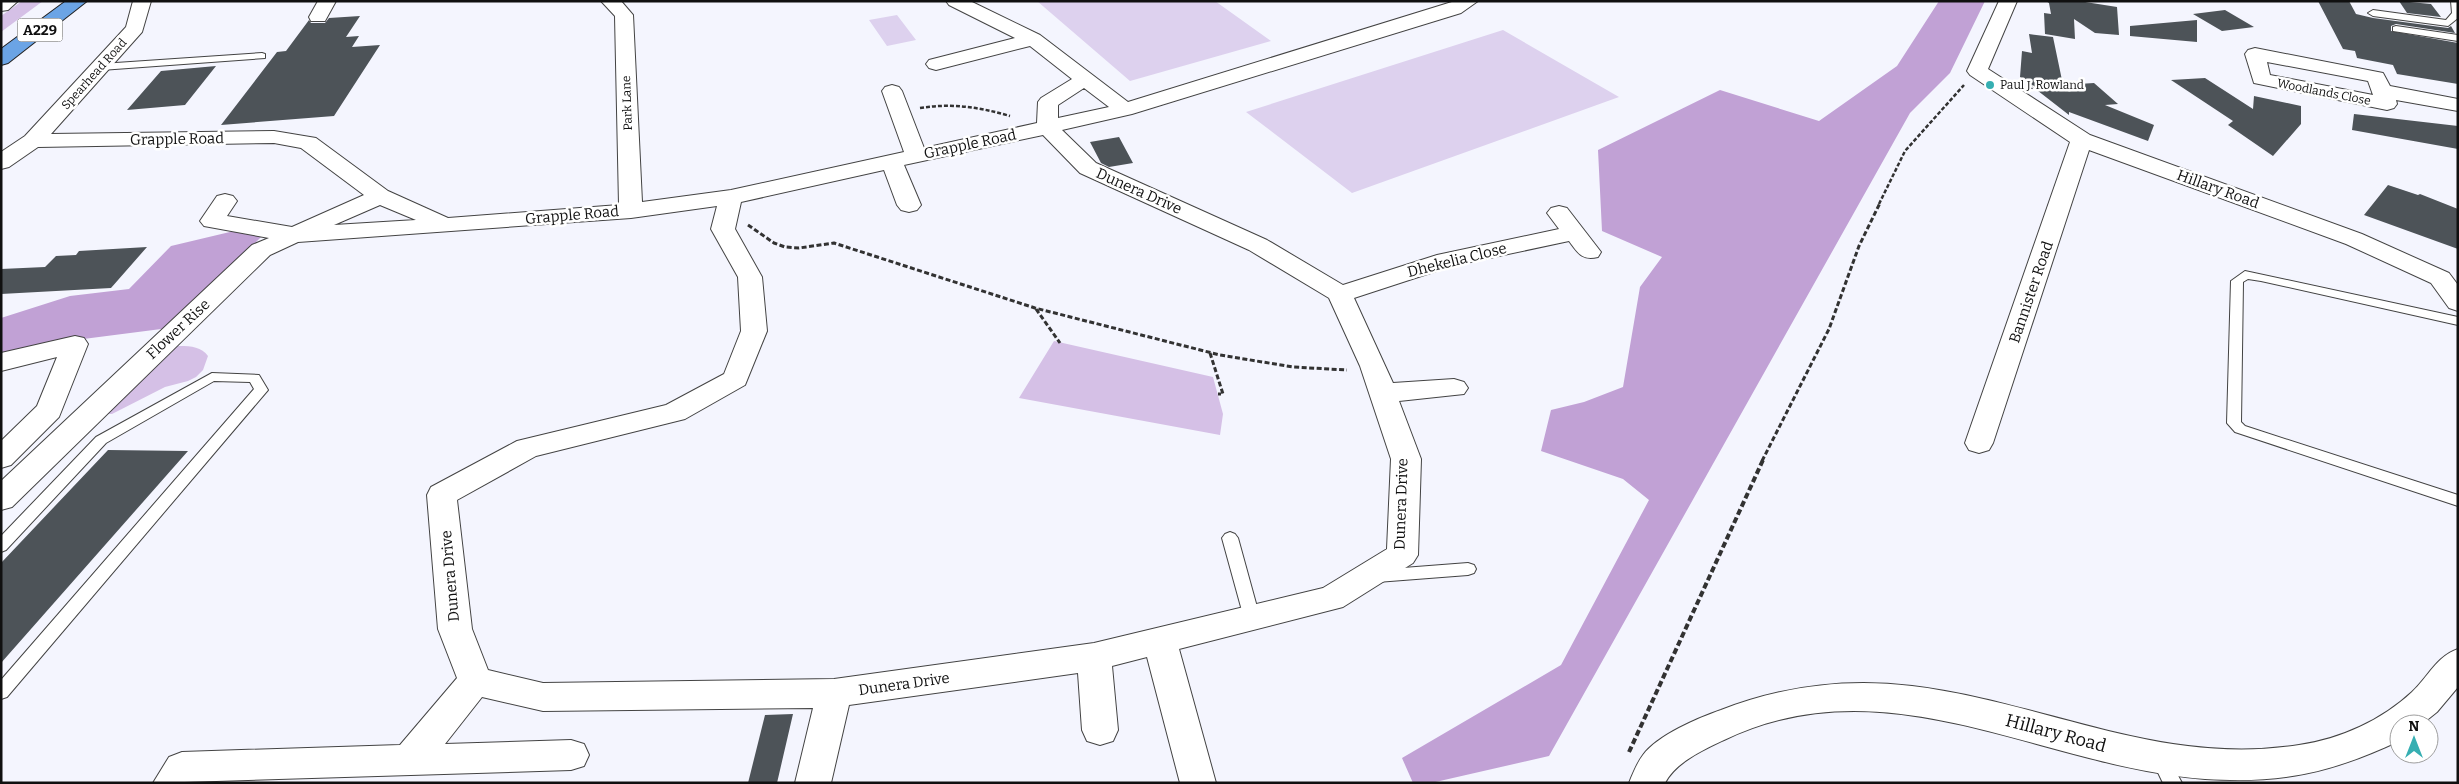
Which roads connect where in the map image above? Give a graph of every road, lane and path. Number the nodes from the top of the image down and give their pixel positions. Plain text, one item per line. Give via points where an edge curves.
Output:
1 (9, 1) edge
2 (53, 1) edge
3 (78, 1) edge
4 (142, 1) edge
5 (610, 1) edge
6 (955, 1) edge
7 (1431, 1) edge
8 (2008, 1) edge
9 (2456, 1) edge
10 (1462, 5) edge
11 (1, 6) edge
12 (2373, 13) dead end
13 (2396, 30) dead end
14 (2458, 38) edge
15 (1, 39) edge
16 (1033, 39) junction
17 (262, 56) dead end
18 (1, 59) edge
19 (936, 64) dead end
20 (101, 67) junction
21 (1977, 71) junction
22 (1085, 79) junction
23 (892, 90) dead end
24 (2382, 91) junction
25 (2458, 105) edge
26 (1124, 110) junction
27 (900, 112) junction
28 (1040, 129) junction
29 (2082, 140) junction
30 (34, 141) junction
31 (916, 156) junction
32 (1, 162) edge
33 (892, 162) junction
34 (380, 196) junction
35 (224, 201) dead end
36 (909, 205) dead end
37 (728, 209) junction
38 (631, 211) junction
39 (1559, 213) dead end
40 (445, 225) junction
41 (296, 235) junction
42 (1340, 294) junction
43 (2458, 303) edge
44 (1035, 308) junction
45 (2458, 321) edge
46 (1060, 342) dead end
47 (1210, 353) junction
48 (1, 362) edge
49 (1379, 382) junction
50 (1454, 388) dead end
51 (1218, 394) dead end
52 (1979, 443) dead end
53 (1, 458) edge
54 (1, 499) edge
55 (2458, 501) edge
56 (1230, 538) dead end
57 (1, 546) edge
58 (1468, 569) dead end
59 (1367, 577) junction
60 (1252, 618) junction
61 (1160, 641) junction
62 (1094, 657) junction
63 (2458, 663) edge
64 (476, 681) junction
65 (1, 692) edge
66 (834, 693) junction
67 (1100, 730) dead end
68 (571, 755) dead end
69 (410, 760) junction
70 (1638, 770) edge
71 (2166, 770) edge
72 (171, 783) edge
73 (813, 783) edge
74 (1198, 783) edge

1 - 11 street
2 - 15 highway, A229
3 - 18 highway, A229
4 - 20 street, Spearhead Road via 136,28
5 - 38 street, Park Lane via 624,15
6 - 16 street
7 - 10 street
8 - 21 street
9 - 12 lane via 2457,13 2448,22
10 - 26 street, Grapple Road
13 - 14 lane
16 - 19 street
16 - 22 street
17 - 20 lane
20 - 30 street, Spearhead Road
21 - 29 street, Hillary Road
21 - 70 path via 1935,114 1906,151 1859,246 1829,329 1750,486 1628,749
22 - 26 street
22 - 28 street via 1048,102
23 - 27 street
24 - 24 street, Woodlands Close via 2376,77 2255,54 2261,79 2387,104
24 - 25 street, Woodlands Close
26 - 28 street, Grapple Road
27 - 28 path via 951,103 970,105 1027,121
27 - 31 street
28 - 31 street, Grapple Road
28 - 42 street, Dunera Drive via 1088,168 1258,244
29 - 43 street, Hillary Road via 2354,239 2440,278
29 - 52 street, Bannister Road
30 - 32 street, Spearhead Road
30 - 34 street, Grapple Road via 274,137 308,143
31 - 33 street, Grapple Road
33 - 36 street
33 - 37 street, Grapple Road
34 - 40 street, Grapple Road
34 - 41 street, Flower Rise
35 - 41 street via 212,221
37 - 38 street, Grapple Road
37 - 44 path via 778,245 797,249 834,243
37 - 64 street, Dunera Drive via 723,229 750,277 754,331 736,379 675,412 527,448 442,495 455,630
38 - 40 street, Grapple Road
39 - 42 street, Dhekelia Close via 1582,243 1446,260
40 - 41 street
41 - 54 street, Flower Rise via 261,250
42 - 49 street, Dunera Drive
44 - 46 path
44 - 47 path
45 - 55 lane via 2261,277 2245,276 2237,281 2234,423 2240,429
47 - 49 path
47 - 51 path via 1223,394
48 - 53 street via 75,344 49,410
49 - 50 street
49 - 59 street, Dunera Drive via 1406,459 1402,555
56 - 60 lane
57 - 65 lane via 101,440 212,377 254,378 260,390
58 - 59 lane
59 - 60 street, Dunera Drive via 1332,598
60 - 61 street, Dunera Drive
61 - 62 street, Dunera Drive
61 - 74 street
62 - 66 street, Dunera Drive
62 - 67 street
63 - 71 street, Hillary Road via 2424,704 2368,742 2328,756 2275,764
64 - 66 street, Dunera Drive via 543,697
64 - 69 street
66 - 73 street
68 - 69 street
69 - 72 street via 182,768
70 - 71 street, Hillary Road via 1658,763 1698,735 1742,716 1804,700 1856,696 1912,700 1986,714 2109,748

